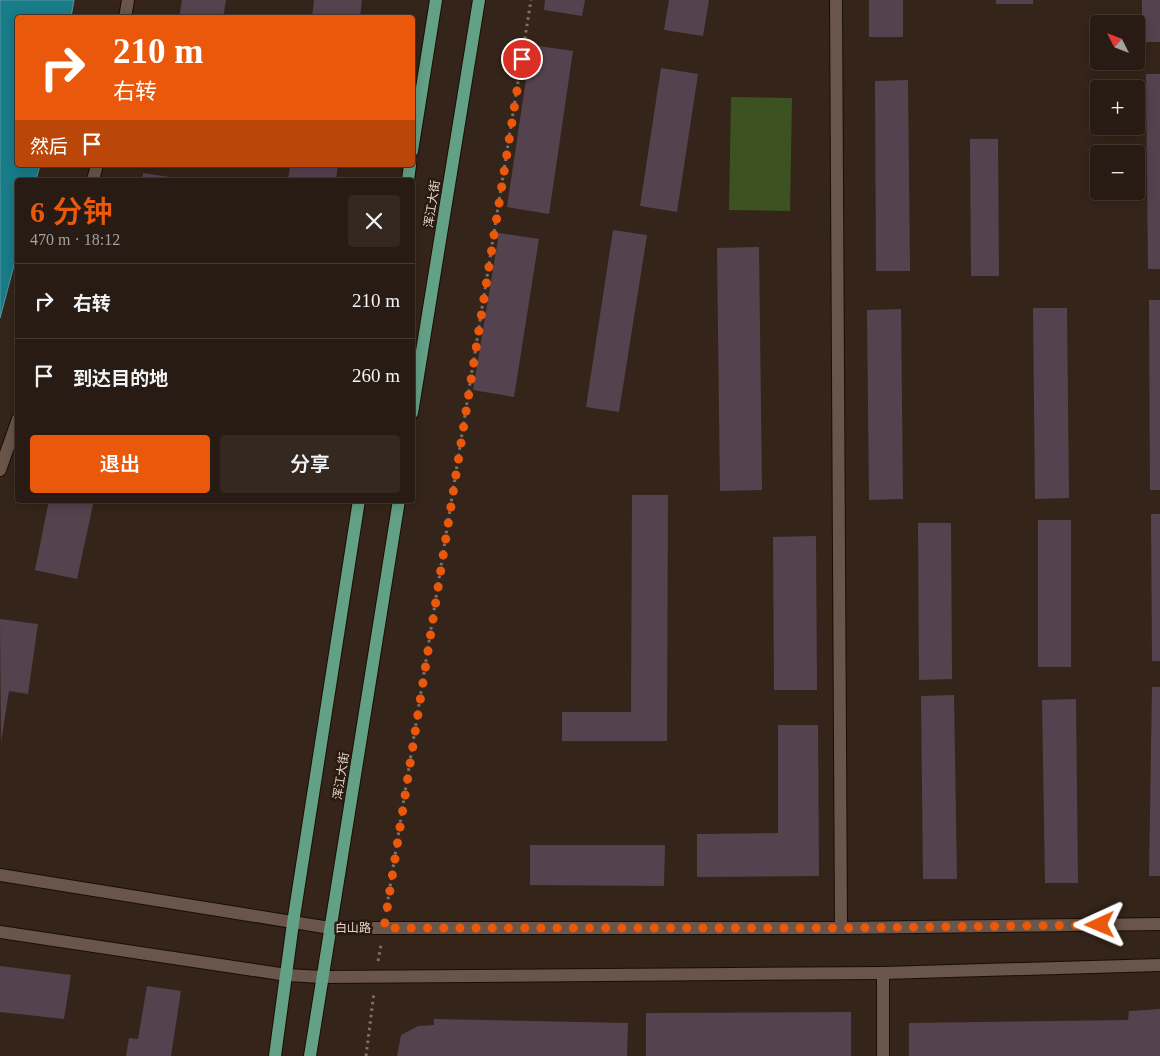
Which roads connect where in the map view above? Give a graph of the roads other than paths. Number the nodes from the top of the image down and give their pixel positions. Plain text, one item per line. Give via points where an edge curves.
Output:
1 (128, 0) edge
2 (436, 0) edge
3 (479, 0) edge
4 (836, 0) edge
5 (126, 15) edge
6 (415, 132) edge
7 (415, 395) edge
8 (15, 428) edge
9 (0, 470) edge
10 (358, 503) edge
11 (399, 503) edge
12 (0, 875) edge
13 (293, 923) junction
14 (1160, 924) edge
15 (330, 928) junction
16 (841, 928) junction
17 (0, 932) edge
18 (1160, 965) edge
19 (884, 972) junction
20 (287, 975) junction
21 (322, 977) junction
22 (274, 1056) edge
23 (310, 1056) edge
24 (883, 1056) edge

1 - 5 street
2 - 6 main road
3 - 7 main road, 浑江大街
4 - 16 street
8 - 9 street
10 - 13 main road, 浑江大街
11 - 15 main road, 浑江大街
12 - 13 street, 白山路
13 - 15 street, 白山路
13 - 20 main road, 浑江大街
14 - 16 street, 白山路
15 - 16 street, 白山路
15 - 21 main road, 浑江大街
17 - 20 street
18 - 19 street
19 - 21 street
19 - 24 street
20 - 21 street
20 - 22 main road, 浑江大街
21 - 23 main road, 浑江大街

